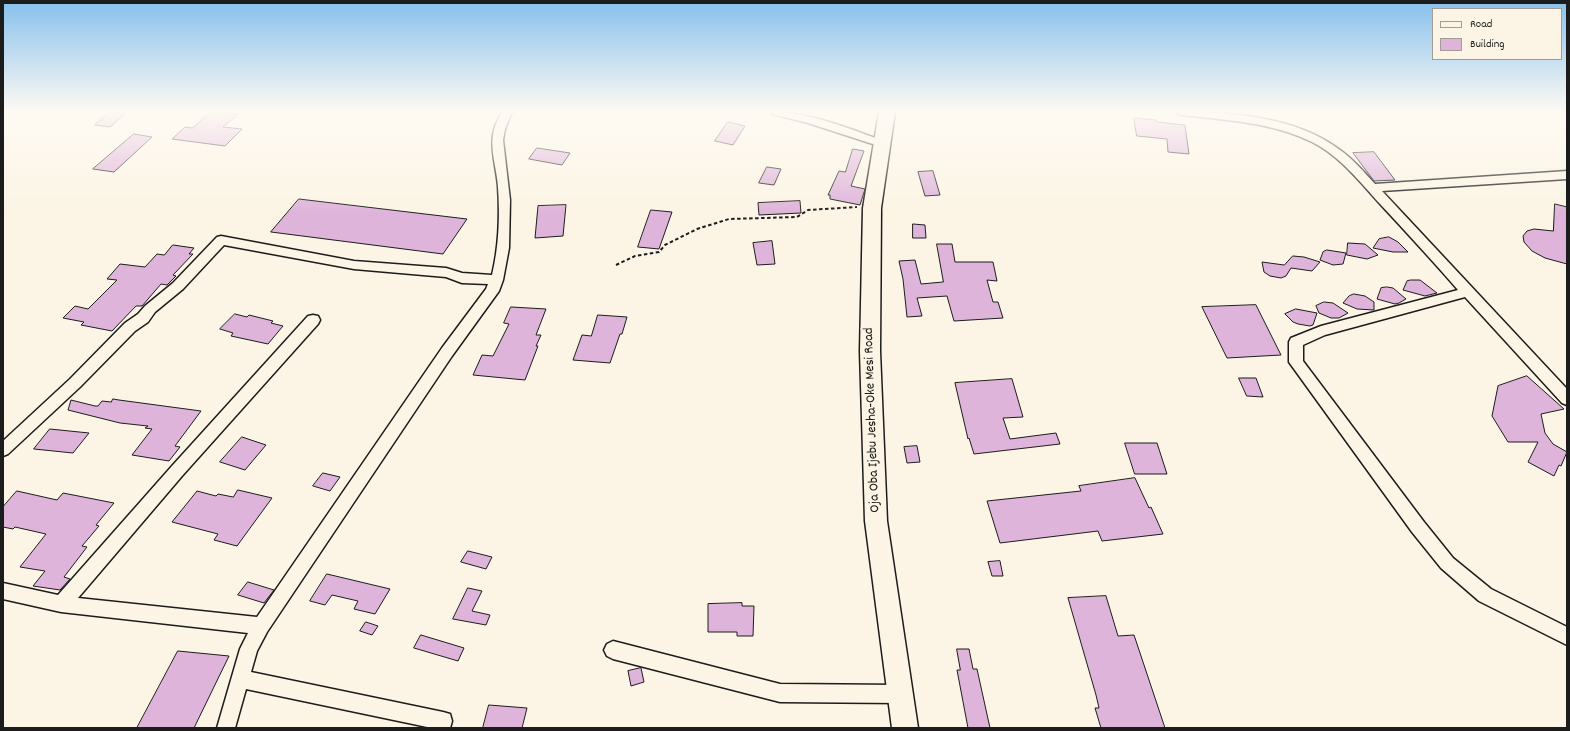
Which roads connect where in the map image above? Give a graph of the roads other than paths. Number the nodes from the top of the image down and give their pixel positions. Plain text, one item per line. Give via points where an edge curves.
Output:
1 (499, 146) edge
2 (883, 146) edge
3 (1327, 146) edge
4 (1567, 176) edge
5 (1372, 188) junction
6 (497, 280) junction
7 (1468, 292) junction
8 (313, 320) dead end
9 (1567, 399) edge
10 (3, 450) edge
11 (3, 591) edge
12 (61, 604) junction
13 (262, 626) junction
14 (1567, 636) edge
15 (613, 650) dead end
16 (241, 679) junction
17 (901, 694) junction
18 (443, 721) dead end
19 (226, 728) edge
20 (905, 728) edge

1 - 6 street via 505,200 501,268
2 - 17 main road, Oja Oba Ijebu Jesha-Oke Mesi Road via 872,208 870,351 876,521
3 - 5 street
4 - 5 street
5 - 7 street
6 - 10 street via 354,265 221,240 178,286 130,327
6 - 13 street via 492,291 447,352
7 - 9 street
7 - 14 street via 1321,332 1296,342 1296,362 1447,563 1485,595
8 - 12 street
11 - 12 street
12 - 13 street
13 - 16 street via 249,649
15 - 17 street via 780,693
16 - 18 street
16 - 19 street
17 - 20 main road, Oja Oba Ijebu Jesha-Oke Mesi Road

